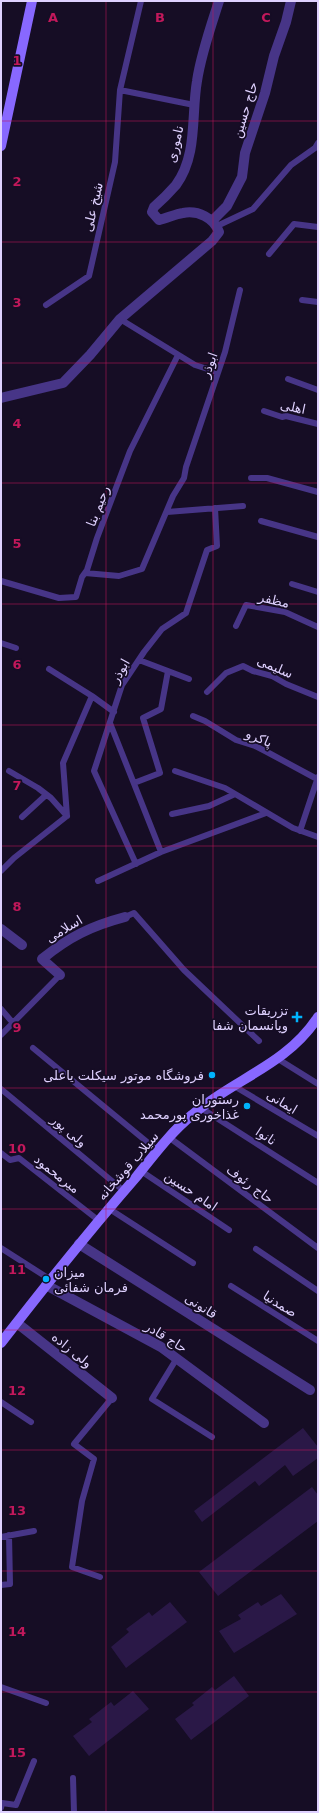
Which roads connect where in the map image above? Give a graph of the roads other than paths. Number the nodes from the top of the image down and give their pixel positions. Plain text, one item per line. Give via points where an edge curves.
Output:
1 (32, 1) edge
2 (141, 1) edge
3 (219, 1) edge
4 (291, 1) edge
5 (120, 90) junction
6 (194, 105) junction
7 (318, 143) edge
8 (1, 146) edge
9 (215, 223) junction
10 (318, 227) edge
11 (269, 254) dead end
12 (240, 290) dead end
13 (302, 300) dead end
14 (318, 302) edge
15 (46, 306) dead end
16 (120, 319) junction
17 (178, 355) junction
18 (218, 372) junction
19 (288, 378) dead end
20 (318, 390) edge
21 (1, 398) edge
22 (264, 411) dead end
23 (318, 424) edge
24 (251, 478) dead end
25 (318, 492) edge
26 (243, 506) dead end
27 (215, 508) junction
28 (167, 512) junction
29 (261, 521) dead end
30 (318, 538) edge
31 (85, 573) junction
32 (1, 582) edge
33 (292, 584) dead end
34 (318, 592) edge
35 (236, 626) dead end
36 (318, 627) edge
37 (1, 643) edge
38 (16, 648) dead end
39 (139, 660) junction
40 (49, 669) dead end
41 (168, 672) junction
42 (189, 679) dead end
43 (207, 692) dead end
44 (92, 696) junction
45 (318, 697) edge
46 (114, 712) junction
47 (193, 716) dead end
48 (110, 723) junction
49 (9, 771) dead end
50 (175, 771) dead end
51 (318, 777) edge
52 (134, 783) junction
53 (235, 794) junction
54 (46, 795) junction
55 (266, 813) junction
56 (172, 814) dead end
57 (22, 816) dead end
58 (67, 816) junction
59 (300, 831) junction
60 (318, 837) edge
61 (161, 852) junction
62 (136, 864) junction
63 (1, 871) edge
64 (98, 881) dead end
65 (125, 917) joint
66 (1, 929) edge
67 (22, 945) dead end
68 (60, 975) joint
69 (1, 1009) edge
70 (318, 1017) edge
71 (13, 1023) junction
72 (1, 1035) edge
73 (259, 1041) dead end
74 (33, 1048) dead end
75 (278, 1059) junction
76 (318, 1084) edge
77 (234, 1086) junction
78 (1, 1089) edge
79 (201, 1108) junction
80 (318, 1136) edge
81 (170, 1138) junction
82 (158, 1151) junction
83 (1, 1153) edge
84 (141, 1171) junction
85 (318, 1183) edge
86 (124, 1191) junction
87 (108, 1208) junction
88 (98, 1220) junction
89 (229, 1230) dead end
90 (79, 1244) junction
91 (1, 1248) edge
92 (318, 1248) edge
93 (256, 1249) dead end
94 (193, 1263) dead end
95 (48, 1283) junction
96 (231, 1286) dead end
97 (318, 1291) edge
98 (17, 1323) junction
99 (318, 1341) edge
100 (1, 1343) edge
101 (177, 1358) junction
102 (310, 1390) dead end
103 (112, 1398) joint
104 (1, 1402) edge
105 (32, 1422) dead end
106 (264, 1423) dead end
107 (212, 1437) dead end
108 (34, 1531) dead end
109 (9, 1535) junction
110 (1, 1537) edge
111 (100, 1577) dead end
112 (1, 1585) edge
113 (1, 1687) edge
114 (46, 1703) dead end
115 (34, 1761) dead end
116 (73, 1778) dead end
117 (1, 1808) edge
118 (74, 1812) edge

1 - 8 street
2 - 5 lane, شیخ علی
3 - 6 street, ناموری via 197,79
4 - 9 street, حاج حسین via 245,153 242,177
5 - 6 lane
5 - 15 lane, شیخ علی via 115,162 89,276
6 - 9 street, ناموری via 193,134 187,162 177,184 152,212 159,220 184,213 199,214
7 - 9 lane via 291,165 253,209
9 - 16 street via 219,232 212,241
10 - 11 lane via 294,224
12 - 18 lane, ابوذر
13 - 14 lane
16 - 17 lane
16 - 21 street via 63,383
17 - 18 lane via 195,365
17 - 31 lane, رحیم بنا via 130,451
18 - 28 lane, ابوذر via 184,478
19 - 20 lane
22 - 23 lane, اهلی
24 - 25 lane via 267,478
26 - 27 lane
27 - 28 lane
27 - 39 lane, ابوذر via 218,546 207,550 186,613 162,629
28 - 31 lane, ابوذر via 142,570 119,576
29 - 30 lane
31 - 32 lane, رحیم بنا via 76,597 59,598
33 - 34 lane
35 - 36 lane, مظفر via 246,605 285,612
37 - 38 lane
39 - 41 lane
39 - 46 lane, ابوذر via 122,685
40 - 44 lane
41 - 42 lane
41 - 52 lane via 161,709 143,718 160,773
43 - 45 lane, سلیمی via 226,673 243,666
44 - 46 lane
44 - 58 lane via 62,763
46 - 48 lane, ابوذر
47 - 51 lane, پاکرو via 236,740 255,746
48 - 52 lane
48 - 62 lane, ابوذر via 94,770
49 - 54 lane via 24,778
50 - 53 lane via 215,784
51 - 59 lane
52 - 61 lane
53 - 55 lane
53 - 56 lane via 209,806
54 - 57 lane
54 - 58 lane
55 - 59 lane
55 - 61 lane
58 - 63 lane
59 - 60 lane
61 - 62 lane
62 - 64 lane
65 - 68 street, اسلامی via 94,926 73,936 42,959
65 - 73 lane via 134,913 184,970
66 - 67 street
68 - 71 lane
69 - 71 lane
70 - 75 street, سیلاب قوشخانه via 311,1028
71 - 72 lane
74 - 82 lane
75 - 76 lane
75 - 77 street, سیلاب قوشخانه
77 - 79 street, سیلاب قوشخانه
77 - 80 lane, ایمانی
78 - 86 lane, ولی پور
79 - 81 street, سیلاب قوشخانه
79 - 85 lane, نانوا
81 - 82 street, سیلاب قوشخانه
81 - 92 lane, حاج رئوف
82 - 84 street, سیلاب قوشخانه
83 - 88 lane, میرمحمود via 10,1160 19,1158
84 - 86 street, سیلاب قوشخانه
84 - 89 lane, امام حسین
86 - 87 street, سیلاب قوشخانه
87 - 88 street, سیلاب قوشخانه
87 - 94 lane
88 - 90 street, سیلاب قوشخانه
90 - 95 street, سیلاب قوشخانه
90 - 102 street, قانونی
91 - 95 lane
93 - 97 lane
95 - 98 street, سیلاب قوشخانه
95 - 101 street, حاج قادر
96 - 99 lane, صمدنیا
98 - 100 street, سیلاب قوشخانه
98 - 103 street, ولی زاده
101 - 106 street, حاج قادر
101 - 107 lane via 152,1399
103 - 111 lane via 74,1444 94,1459 82,1501 72,1567
104 - 105 lane
108 - 109 lane
109 - 110 lane
109 - 112 lane via 10,1584
113 - 114 lane
115 - 117 lane via 16,1805 2,1803
116 - 118 lane

